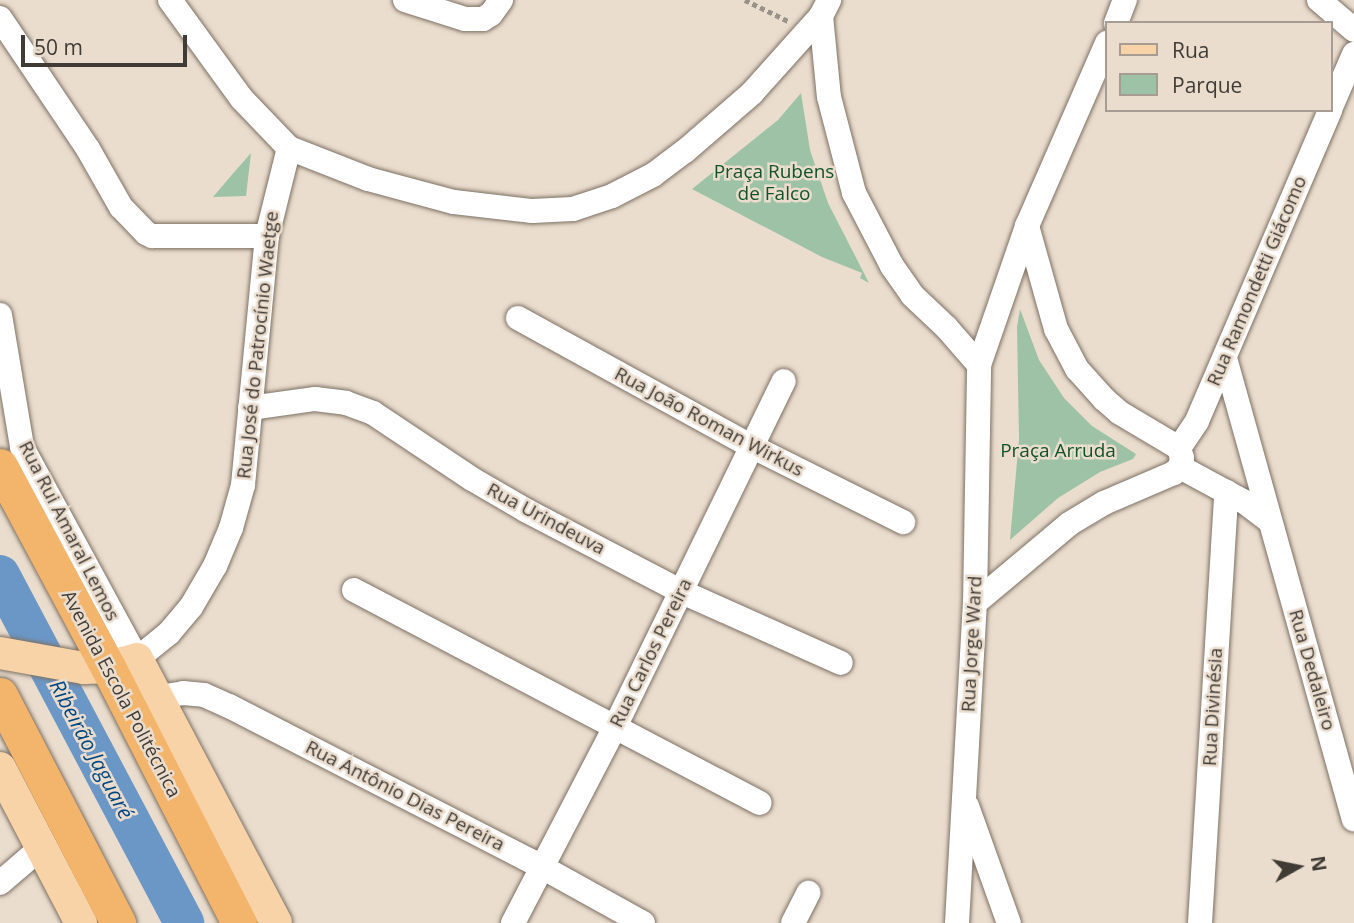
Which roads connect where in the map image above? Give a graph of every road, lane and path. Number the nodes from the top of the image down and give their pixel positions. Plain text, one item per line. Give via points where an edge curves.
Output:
1 (170, 0) edge
2 (405, 0) edge
3 (501, 0) edge
4 (745, 0) edge
5 (1125, 0) edge
6 (1319, 0) edge
7 (825, 8) edge
8 (0, 18) edge
9 (1117, 21) edge
10 (1354, 30) edge
11 (1106, 45) edge
12 (1354, 54) edge
13 (1333, 104) edge
14 (1330, 112) edge
15 (289, 148) junction
16 (1027, 226) junction
17 (267, 236) junction
18 (0, 315) edge
19 (518, 318) dead end
20 (1225, 358) junction
21 (979, 365) junction
22 (784, 381) dead end
23 (250, 408) junction
24 (753, 447) junction
25 (1180, 458) junction
26 (0, 466) edge
27 (1226, 492) junction
28 (1270, 521) junction
29 (903, 522) dead end
30 (354, 590) dead end
31 (680, 591) junction
32 (975, 603) junction
33 (6, 654) edge
34 (841, 663) dead end
35 (110, 665) junction
36 (0, 695) edge
37 (159, 697) junction
38 (614, 729) junction
39 (0, 768) edge
40 (963, 796) junction
41 (759, 803) dead end
42 (1354, 819) edge
43 (42, 846) junction
44 (542, 868) junction
45 (0, 883) edge
46 (808, 893) dead end
47 (81, 923) edge
48 (118, 923) edge
49 (239, 923) edge
50 (276, 923) edge
51 (513, 923) edge
52 (643, 923) edge
53 (793, 923) edge
54 (957, 923) edge
55 (1009, 923) edge
56 (1200, 923) edge

1 - 15 street via 242,99
2 - 3 street via 476,19 491,14
4 - 7 path via 784,21
5 - 9 street
6 - 10 street
7 - 15 street via 752,93 653,176 573,209 532,211 454,202 368,179
7 - 21 street via 829,97 855,193 912,295
8 - 17 street via 121,207 146,233
11 - 16 street, Rua Jorge Ward
12 - 13 street, Rua Ramondetti Giácomo
14 - 20 street, Rua Ramondetti Giácomo
15 - 17 street, Rua José do Patrocínio Waetge
16 - 21 street, Rua Jorge Ward
16 - 25 street via 1056,329 1077,369 1121,413
17 - 23 street, Rua José do Patrocínio Waetge
18 - 35 street, Rua Rui Amaral Lemos via 22,447
19 - 24 street, Rua João Roman Wirkus
20 - 25 street, Rua Ramondetti Giácomo
20 - 28 street, Rua Dedaleiro
21 - 32 street, Rua Jorge Ward
22 - 24 street, Rua Carlos Pereira
23 - 31 street, Rua Urindeuva via 315,400 346,403 373,413 472,479
23 - 35 street, Rua José do Patrocínio Waetge via 243,485 215,566 169,633
24 - 29 street, Rua João Roman Wirkus
24 - 31 street, Rua Carlos Pereira
25 - 27 street
25 - 32 street via 1069,524
26 - 35 highway, Avenida Escola Politécnica
27 - 28 street
27 - 56 street, Rua Divinésia
28 - 42 street, Rua Dedaleiro
30 - 38 street
31 - 34 street, Rua Urindeuva
31 - 38 street, Rua Carlos Pereira
32 - 40 street, Rua Jorge Ward
33 - 35 main road
35 - 37 main road, Avenida Escola Politécnica
35 - 49 highway, Avenida Escola Politécnica
36 - 48 highway
37 - 44 street, Rua Antônio Dias Pereira via 204,695 229,706
37 - 50 main road, Avenida Escola Politécnica
38 - 41 street
38 - 44 street, Rua Carlos Pereira
39 - 43 main road
40 - 54 street, Rua Jorge Ward
40 - 55 street
43 - 45 street
43 - 47 main road
44 - 51 street, Rua Carlos Pereira
44 - 52 street, Rua Antônio Dias Pereira
46 - 53 street

